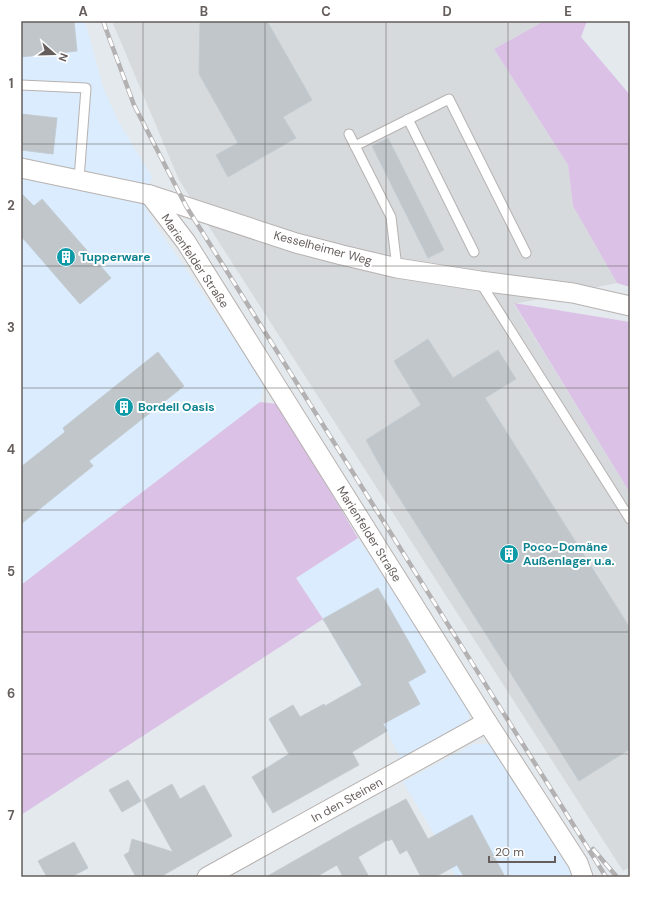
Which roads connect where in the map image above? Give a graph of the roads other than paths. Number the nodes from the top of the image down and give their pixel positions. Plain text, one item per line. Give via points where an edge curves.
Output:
1 (21, 84) edge
2 (408, 119) junction
3 (349, 134) dead end
4 (355, 146) junction
5 (21, 168) edge
6 (79, 179) junction
7 (150, 195) junction
8 (474, 252) dead end
9 (526, 253) dead end
10 (397, 268) junction
11 (480, 281) junction
12 (630, 306) edge
13 (630, 519) edge
14 (487, 722) junction
15 (207, 877) edge
16 (583, 877) edge

1 - 6 lane via 86,88
2 - 4 lane
2 - 8 lane
2 - 9 lane via 449,99
3 - 4 lane
4 - 10 lane via 391,217
5 - 6 street, Kesselheimer Weg
6 - 7 street, Kesselheimer Weg
7 - 10 street, Kesselheimer Weg via 296,243
7 - 14 street, Marienfelder Straße via 186,242
10 - 11 street, Kesselheimer Weg
11 - 12 street, Kesselheimer Weg via 573,293
11 - 13 lane
14 - 15 street, In den Steinen
14 - 16 street, Marienfelder Straße via 578,863

